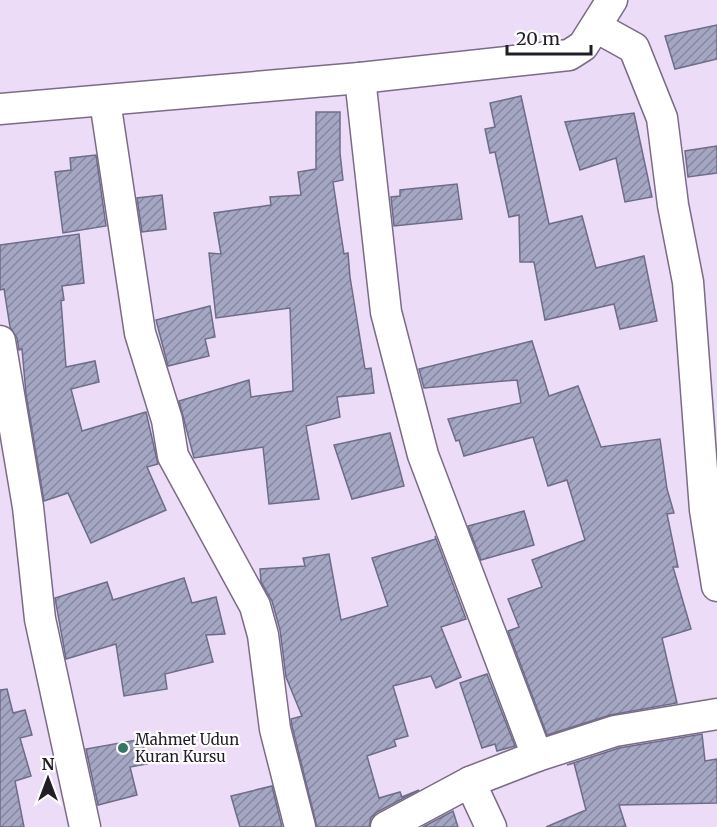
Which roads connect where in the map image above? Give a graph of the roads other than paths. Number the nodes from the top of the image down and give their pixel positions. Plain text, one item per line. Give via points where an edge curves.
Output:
1 (612, 0) edge
2 (596, 27) junction
3 (360, 78) junction
4 (105, 101) junction
5 (0, 109) edge
6 (0, 341) edge
7 (717, 586) edge
8 (717, 714) edge
9 (537, 756) junction
10 (470, 782) junction
11 (85, 827) edge
12 (300, 827) edge
13 (386, 827) edge
14 (491, 827) edge

1 - 2 street
2 - 3 street via 583,46 569,55
2 - 7 street via 634,48 662,117 688,282 705,510
3 - 4 street
3 - 9 street via 386,312 423,456
4 - 5 street
4 - 12 street via 140,333 167,420 173,456 255,606 263,635 275,729
6 - 11 street via 28,507 40,619
8 - 9 street via 615,731
9 - 10 street
10 - 13 street
10 - 14 street

